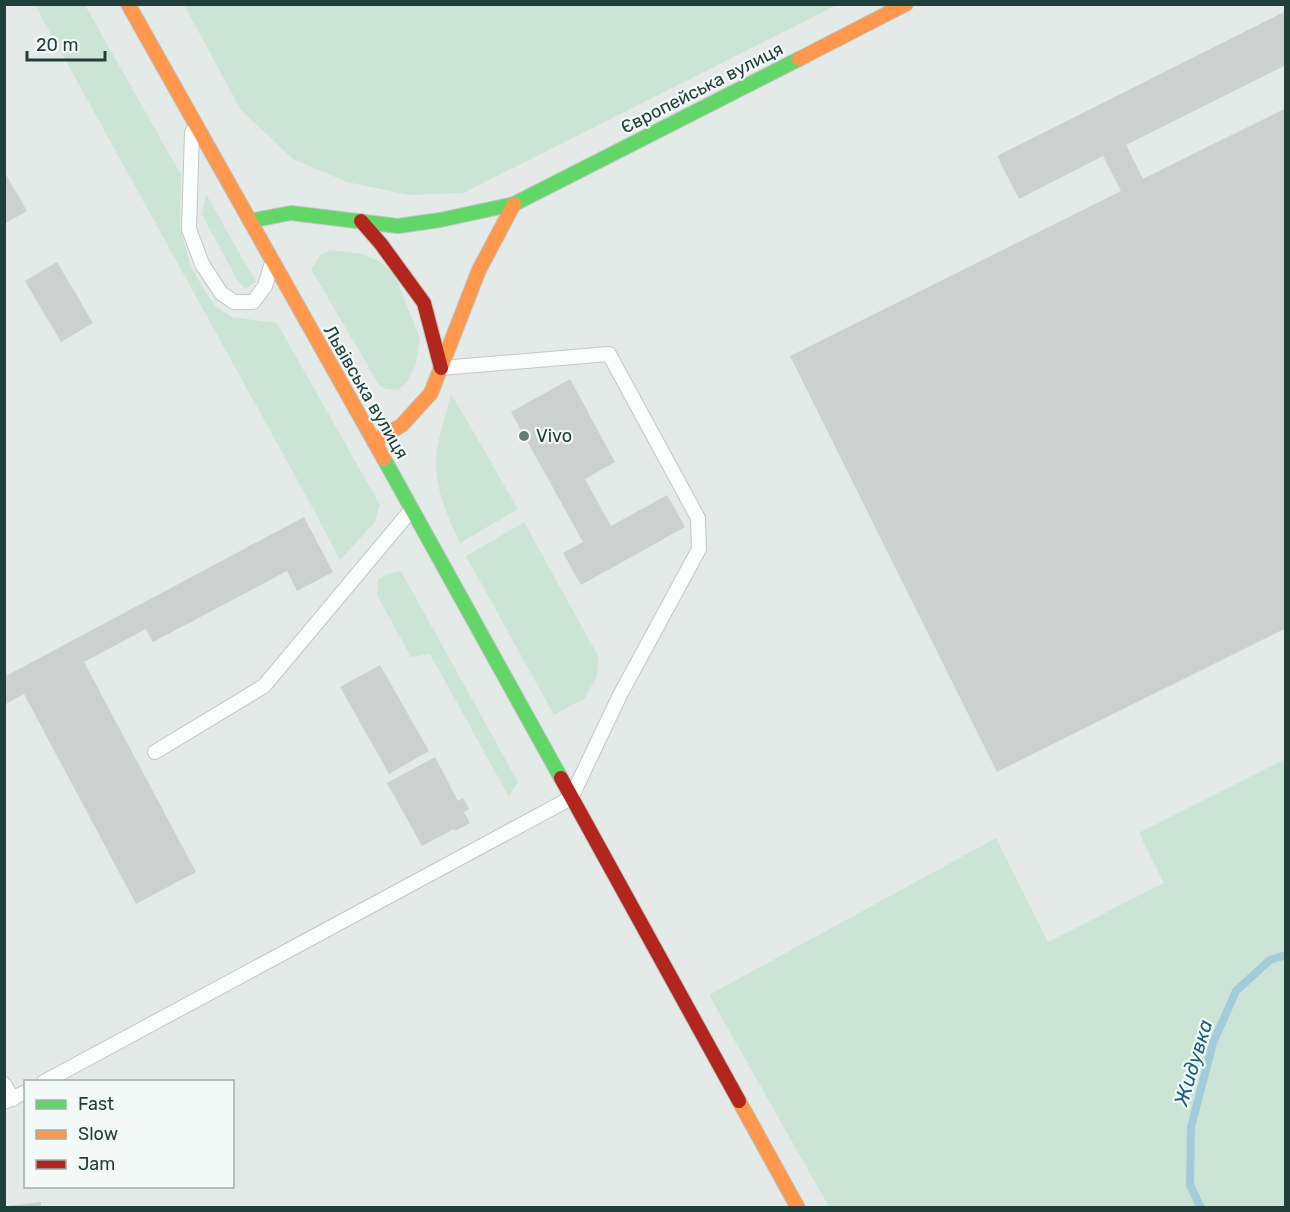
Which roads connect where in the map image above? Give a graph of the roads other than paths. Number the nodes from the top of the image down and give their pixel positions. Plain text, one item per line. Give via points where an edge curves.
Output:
1 (128, 4) edge
2 (906, 4) edge
3 (193, 118) junction
4 (513, 204) junction
5 (250, 221) junction
6 (361, 221) junction
7 (272, 262) junction
8 (441, 368) junction
9 (374, 442) junction
10 (412, 510) junction
11 (155, 752) dead end
12 (571, 798) junction
13 (48, 1080) edge
14 (4, 1084) edge
15 (24, 1093) edge
16 (9, 1100) edge
17 (798, 1208) edge

1 - 3 main road, Львівська вулиця
2 - 4 main road, Європейська вулиця
3 - 5 main road, Львівська вулиця
3 - 7 lane via 189,229 202,264 220,293 234,302 252,302 265,286
4 - 6 main road, Європейська вулиця via 398,226
4 - 8 main road via 479,270
5 - 6 main road, Європейська вулиця via 291,213
5 - 7 main road, Львівська вулиця
6 - 8 main road via 424,303
7 - 9 main road, Львівська вулиця
8 - 9 main road via 431,393 402,425
8 - 12 lane via 609,354 698,518 699,549 620,695
9 - 10 main road, Львівська вулиця
10 - 11 lane via 264,686
10 - 12 main road, Львівська вулиця
12 - 13 lane
12 - 17 main road, Львівська вулиця
14 - 16 lane
15 - 16 lane

